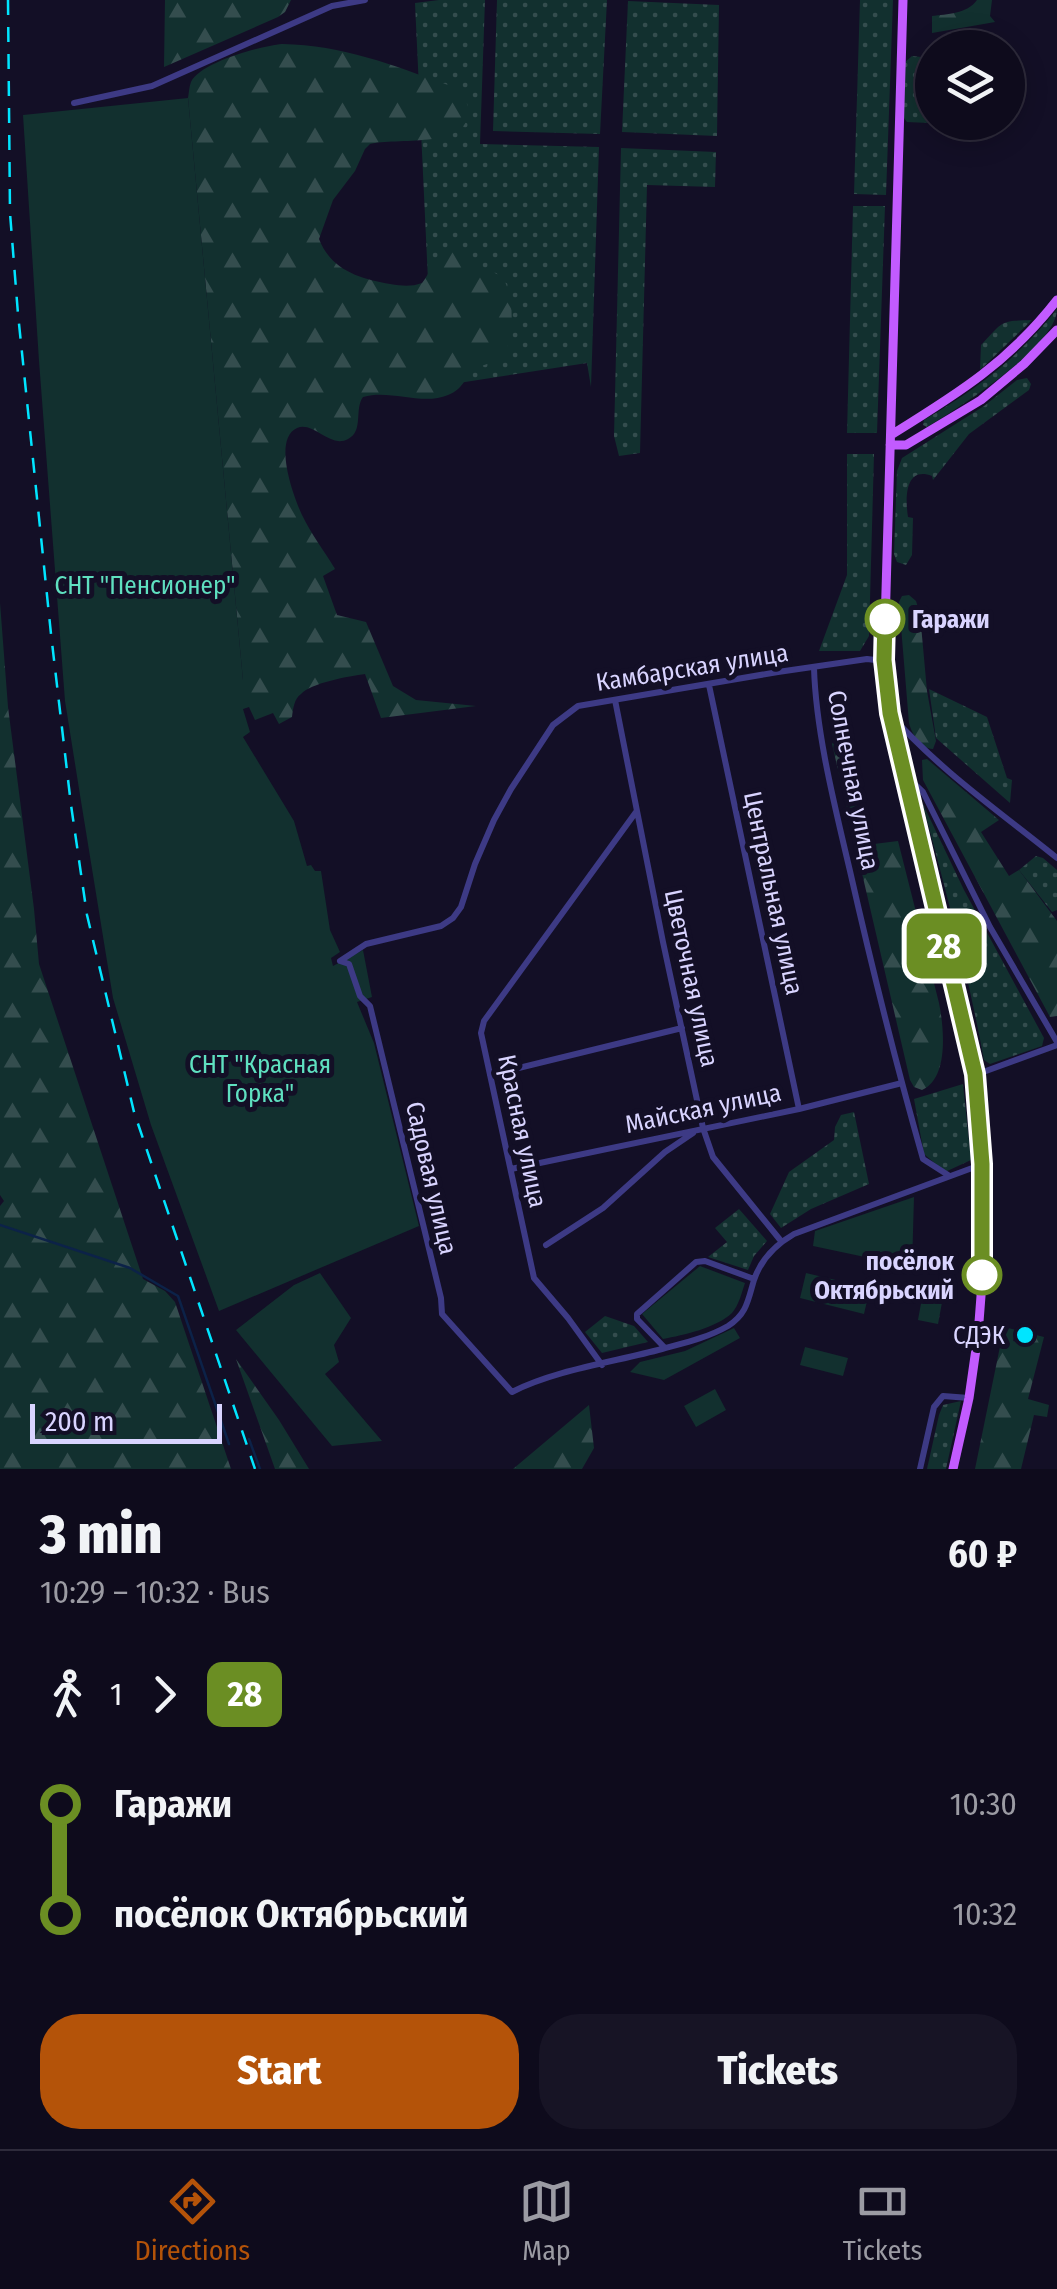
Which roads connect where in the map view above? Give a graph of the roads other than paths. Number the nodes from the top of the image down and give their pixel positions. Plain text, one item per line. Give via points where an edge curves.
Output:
1 (365, 0) edge
2 (903, 0) edge
3 (74, 103) dead end
4 (1057, 300) edge
5 (1057, 330) edge
6 (891, 440) junction
7 (906, 445) junction
8 (890, 474) junction
9 (884, 660) junction
10 (814, 668) junction
11 (709, 685) junction
12 (614, 700) junction
13 (890, 713) junction
14 (902, 772) junction
15 (636, 812) junction
16 (1057, 858) edge
17 (340, 960) joint
18 (682, 1028) junction
19 (1057, 1044) edge
20 (975, 1074) junction
21 (490, 1075) junction
22 (902, 1083) junction
23 (800, 1108) junction
24 (703, 1128) junction
25 (982, 1164) junction
26 (511, 1169) junction
27 (949, 1176) junction
28 (781, 1242) junction
29 (546, 1244) dead end
30 (754, 1279) junction
31 (665, 1348) junction
32 (602, 1364) junction
33 (968, 1398) junction
34 (920, 1469) edge
35 (953, 1469) edge

1 - 3 street via 332,6 152,86
2 - 6 main road
4 - 6 main road via 986,374
5 - 7 main road via 998,387
6 - 7 main road
6 - 8 main road
7 - 8 main road
8 - 9 main road
9 - 10 street, Камбарская улица
9 - 13 main road
10 - 11 street, Камбарская улица
10 - 22 street, Солнечная улица via 838,817
11 - 12 street, Камбарская улица
11 - 23 street, Центральная улица
12 - 15 street, Цветочная улица
12 - 17 street, Камбарская улица via 578,706 552,725 494,820 453,918 366,944
13 - 14 main road
13 - 16 street via 939,764
14 - 19 street via 923,792
14 - 20 main road
15 - 18 street, Цветочная улица
15 - 21 street, Красная улица via 484,1021
17 - 32 street, Садовая улица via 370,1006 442,1314 512,1392
18 - 21 street
18 - 24 street, Цветочная улица
19 - 20 street
20 - 25 main road
21 - 26 street, Красная улица
22 - 23 street, Майская улица
22 - 27 street, Солнечная улица via 924,1160
23 - 24 street, Майская улица
24 - 26 street, Майская улица
24 - 28 street, Цветочная улица via 713,1157
24 - 29 street
25 - 27 street
25 - 33 main road via 981,1296
26 - 32 street, Красная улица via 534,1278
27 - 28 street
28 - 30 street
30 - 31 street via 738,1319
30 - 31 street via 696,1262 637,1314
31 - 32 street
33 - 34 street via 943,1396 934,1406
33 - 35 main road

